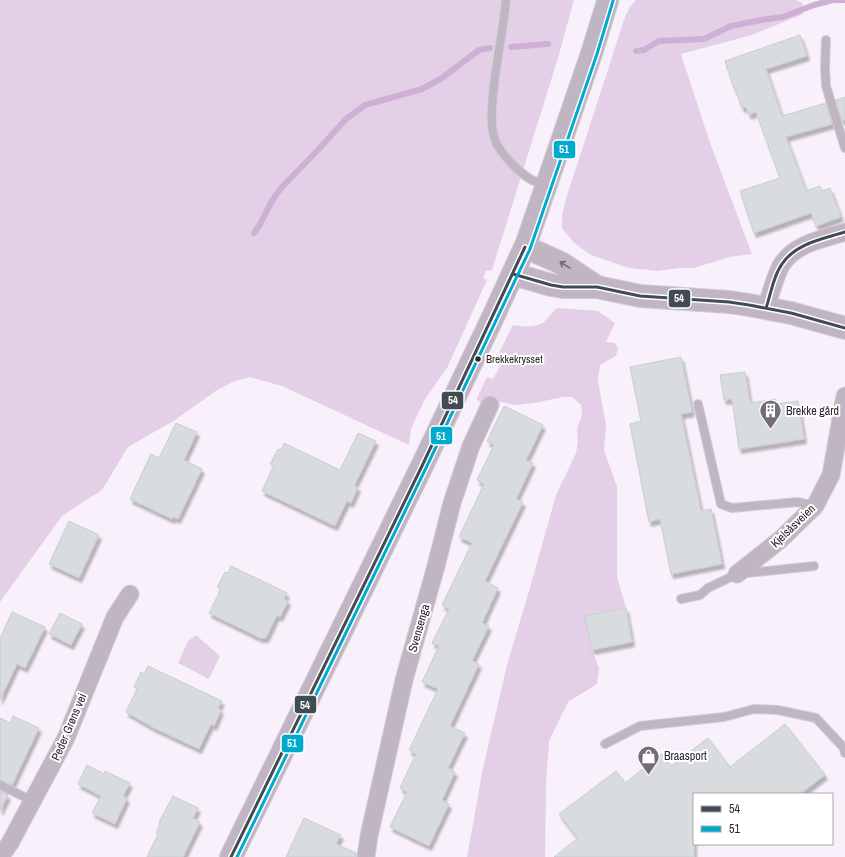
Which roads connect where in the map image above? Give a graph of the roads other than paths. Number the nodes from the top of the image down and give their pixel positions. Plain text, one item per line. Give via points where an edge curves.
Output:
1 (506, 0) edge
2 (608, 0) edge
3 (826, 40) dead end
4 (845, 148) edge
5 (546, 185) junction
6 (845, 232) edge
7 (525, 246) junction
8 (513, 274) junction
9 (597, 287) junction
10 (766, 308) junction
11 (845, 328) edge
12 (845, 396) edge
13 (698, 404) dead end
14 (490, 405) dead end
15 (815, 506) junction
16 (814, 566) dead end
17 (737, 574) junction
18 (130, 594) dead end
19 (681, 599) dead end
20 (605, 744) dead end
21 (845, 753) edge
22 (0, 785) edge
23 (33, 801) junction
24 (0, 857) edge
25 (231, 857) edge
26 (366, 857) edge

1 - 5 lane via 492,105 492,126 497,143 516,167 532,180
2 - 5 street
3 - 4 lane via 826,86
5 - 7 street
6 - 10 street via 809,243 790,255 782,265
7 - 8 main road
9 -> 7 main road via 561,263
8 - 9 main road via 551,285
8 - 25 main road
9 - 10 main road via 640,296 729,302
10 - 11 main road
12 - 15 street, Kjelsåsveien via 831,475
13 - 15 lane via 720,504 732,508 798,502
14 - 26 street, Svensenga via 471,446 452,503 404,680
15 - 17 street, Kjelsåsveien via 781,539
16 - 17 lane
17 - 19 lane via 708,588 700,595
18 - 23 street, Peder Grøns vei via 115,616 66,738
20 - 21 lane via 640,726 724,717 754,709 778,710 816,718 844,748
22 - 23 lane
23 - 24 street, Peder Grøns vei

